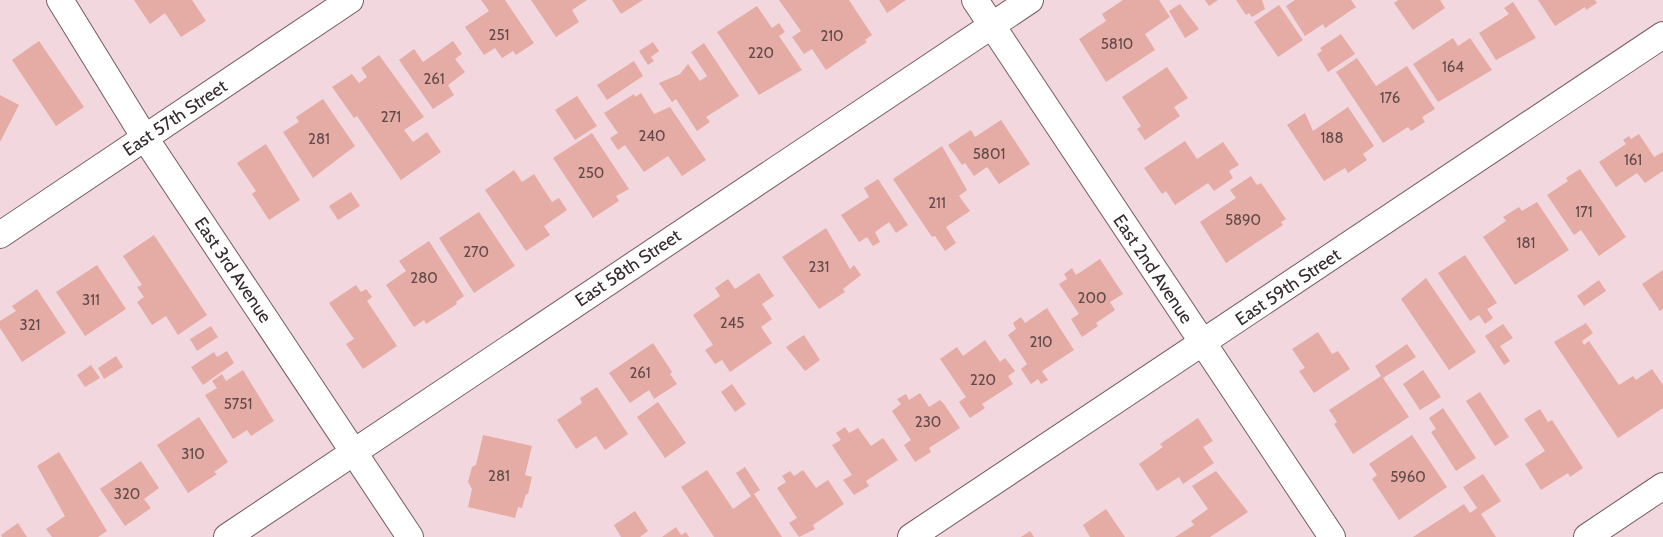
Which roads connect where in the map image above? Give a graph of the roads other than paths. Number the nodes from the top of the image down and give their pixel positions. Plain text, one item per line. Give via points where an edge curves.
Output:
1 (60, 0) edge
2 (350, 0) edge
3 (975, 0) edge
4 (1030, 0) edge
5 (992, 26) junction
6 (1663, 35) edge
7 (146, 138) junction
8 (0, 235) edge
9 (1203, 344) junction
10 (354, 452) junction
11 (1663, 486) edge
12 (227, 537) edge
13 (410, 537) edge
14 (911, 537) edge
15 (1332, 537) edge
16 (1587, 537) edge

1 - 7 street, East 3rd Avenue
2 - 7 street, East 57th Street
3 - 5 street, East 2nd Avenue
4 - 5 street, East 58th Street
5 - 9 street, East 2nd Avenue
5 - 10 street, East 58th Street
6 - 9 street, East 59th Street
7 - 8 street, East 57th Street
7 - 10 street, East 3rd Avenue
9 - 14 street, East 59th Street
9 - 15 street, East 2nd Avenue
10 - 12 street, East 58th Street
10 - 13 street, East 3rd Avenue
11 - 16 street

